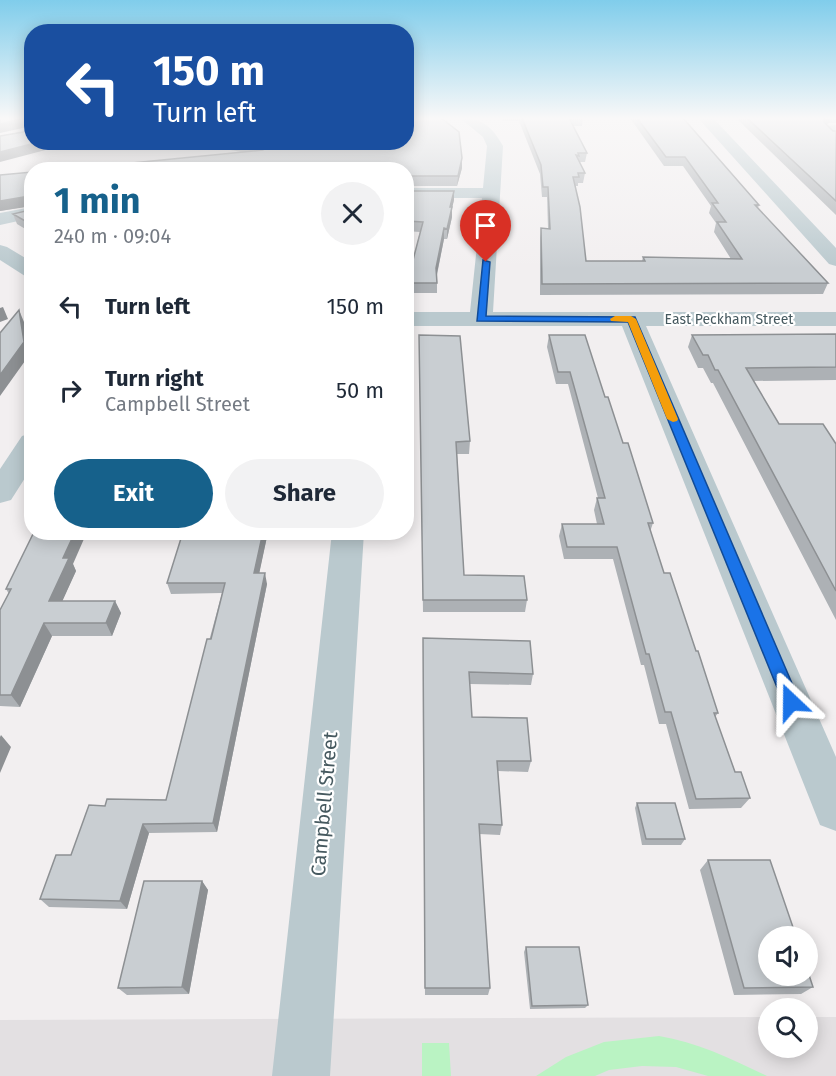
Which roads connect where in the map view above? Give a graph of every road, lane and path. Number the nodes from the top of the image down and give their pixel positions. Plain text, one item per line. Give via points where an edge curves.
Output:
1 (494, 168) edge
2 (751, 168) edge
3 (492, 193) junction
4 (414, 194) edge
5 (24, 214) edge
6 (0, 219) edge
7 (0, 251) edge
8 (836, 260) edge
9 (24, 267) edge
10 (414, 319) edge
11 (481, 319) junction
12 (631, 319) junction
13 (836, 319) edge
14 (24, 454) edge
15 (0, 493) edge
16 (347, 540) edge
17 (836, 809) edge
18 (301, 1076) edge

1 - 3 street
2 - 8 street
3 - 4 street
3 - 11 street
5 - 6 street
7 - 9 street
10 - 11 street, East Peckham Street
11 - 12 street, East Peckham Street
12 - 13 street, East Peckham Street
12 - 17 street
14 - 15 street
16 - 18 street, Campbell Street

